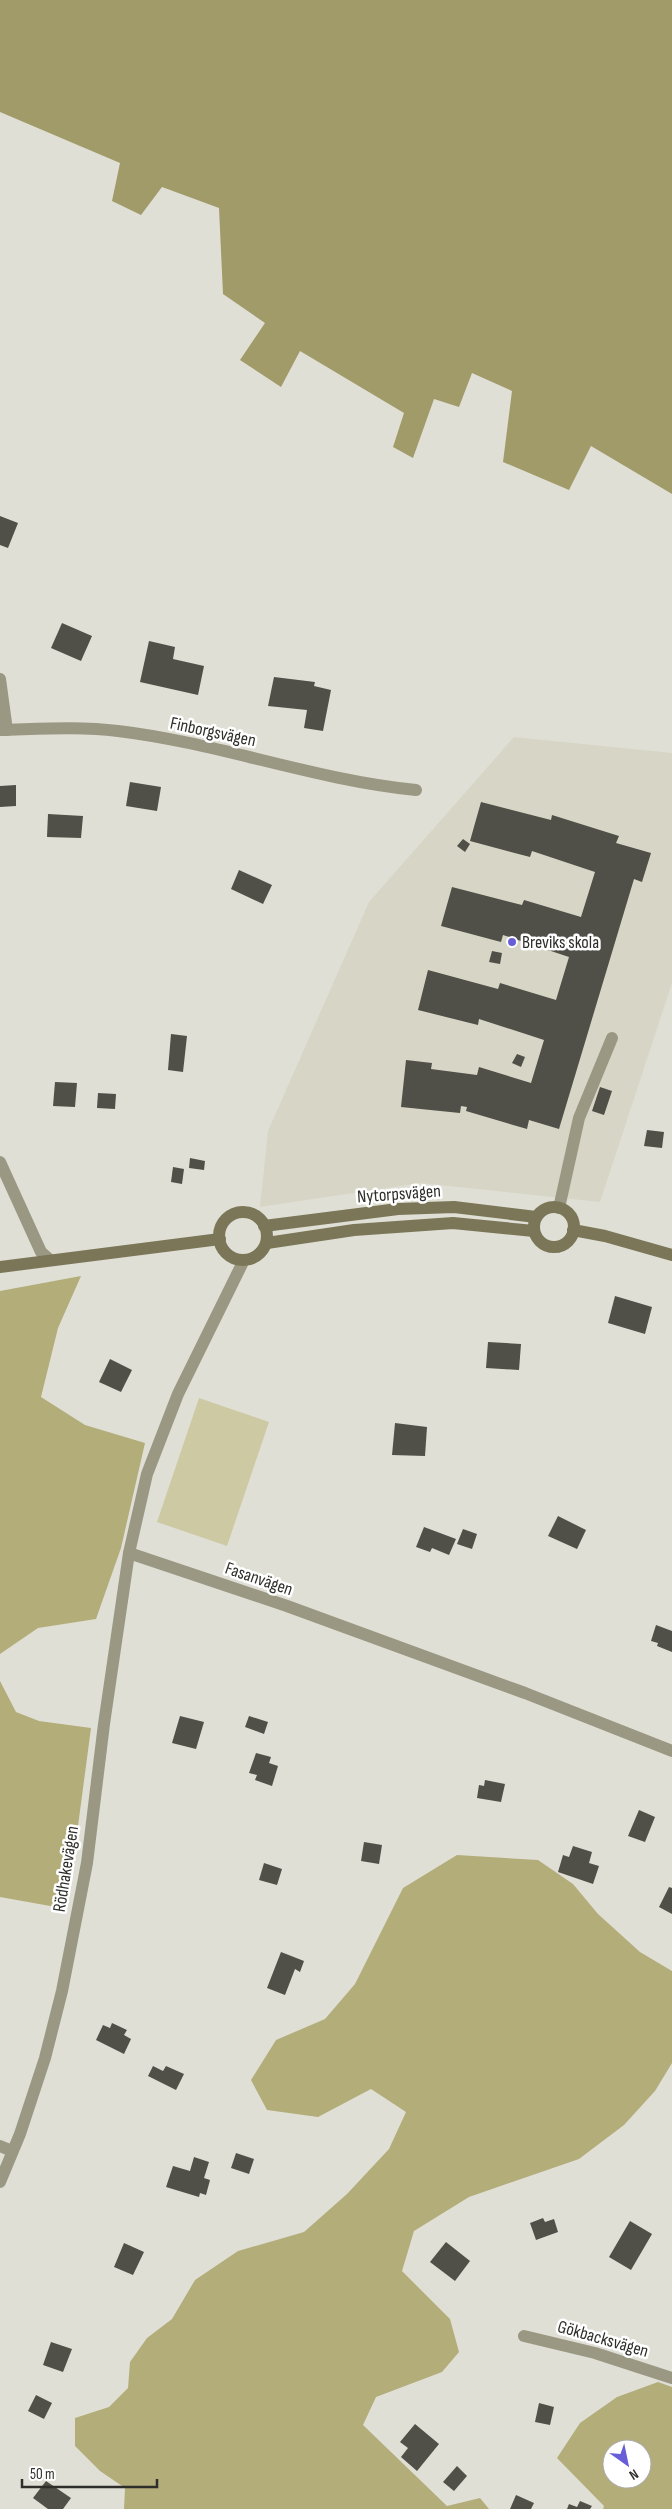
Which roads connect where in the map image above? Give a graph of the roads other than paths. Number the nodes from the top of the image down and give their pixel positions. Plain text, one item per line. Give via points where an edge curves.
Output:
1 (0, 679) edge
2 (4, 730) edge
3 (416, 790) dead end
4 (612, 1038) dead end
5 (0, 1162) edge
6 (559, 1208) junction
7 (536, 1217) junction
8 (264, 1226) junction
9 (574, 1230) junction
10 (534, 1231) junction
11 (220, 1239) junction
12 (267, 1243) junction
13 (672, 1255) edge
14 (50, 1260) junction
15 (244, 1260) junction
16 (0, 1267) edge
17 (129, 1553) junction
18 (672, 1751) edge
19 (0, 2146) edge
20 (12, 2151) junction
21 (0, 2182) edge
22 (524, 2336) dead end
23 (672, 2378) edge

1 - 2 street
2 - 3 street, Finborgsvägen via 81,728 118,731 350,782
4 - 6 street via 579,1118
5 - 14 street via 41,1252
6 - 7 street via 546,1208
6 - 9 street via 569,1214
7 - 8 street, Nytorpsvägen via 454,1208 398,1209
7 - 10 street
8 - 11 street via 249,1213 234,1215 222,1226
8 - 12 street
9 - 10 street via 568,1240 556,1247 542,1243
9 - 13 street
10 - 12 street, Nytorpsvägen via 453,1223 354,1230
11 - 14 street
11 - 15 street via 228,1254
12 - 15 street via 256,1256
14 - 16 street
15 - 17 street via 178,1394 147,1474
17 - 18 street, Fasanvägen via 525,1693
17 - 20 street, Rödhakevägen via 87,1863 45,2058
19 - 20 street
20 - 21 street, Rödhakevägen
22 - 23 street, Gökbacksvägen via 595,2353

